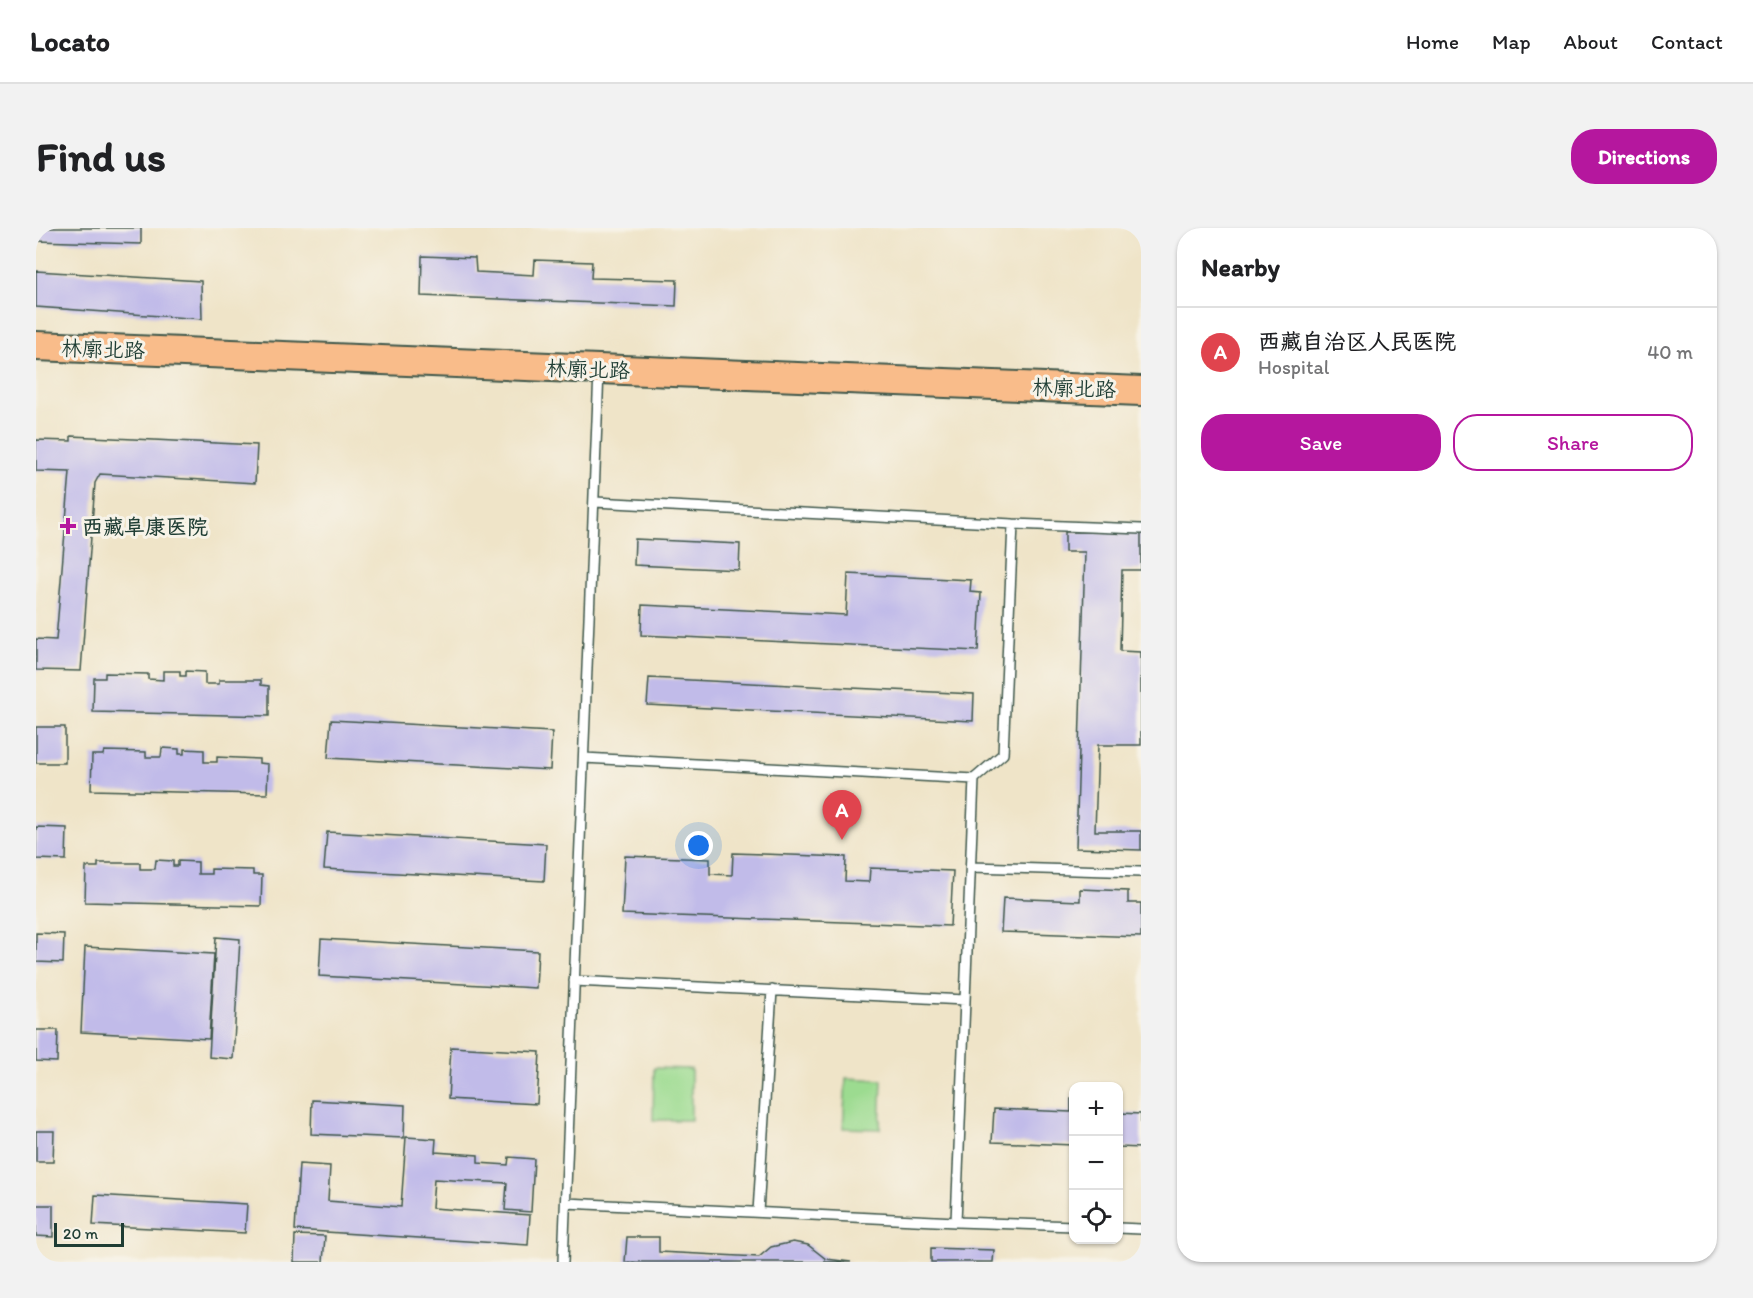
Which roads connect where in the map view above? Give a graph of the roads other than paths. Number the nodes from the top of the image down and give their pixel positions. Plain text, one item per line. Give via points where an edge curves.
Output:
1 (36, 346) edge
2 (599, 369) junction
3 (1141, 391) edge
4 (595, 502) junction
5 (1013, 524) junction
6 (1141, 529) edge
7 (584, 758) junction
8 (974, 779) junction
9 (971, 867) junction
10 (1141, 872) edge
11 (574, 981) junction
12 (772, 990) junction
13 (965, 1000) junction
14 (566, 1203) junction
15 (758, 1212) junction
16 (956, 1222) junction
17 (1069, 1226) edge
18 (1123, 1228) edge
19 (1141, 1229) edge
20 (563, 1262) edge

1 - 2 main road, 林廓北路
2 - 3 main road, 林廓北路
2 - 4 lane
4 - 5 lane
4 - 7 lane
5 - 6 lane
5 - 8 lane via 1003,753
7 - 8 lane
7 - 11 lane
8 - 9 lane
9 - 10 lane
9 - 13 lane
11 - 12 lane
11 - 14 lane
12 - 13 lane
12 - 15 lane
13 - 16 lane
14 - 15 lane
14 - 20 lane
15 - 16 lane
16 - 17 lane
18 - 19 lane

